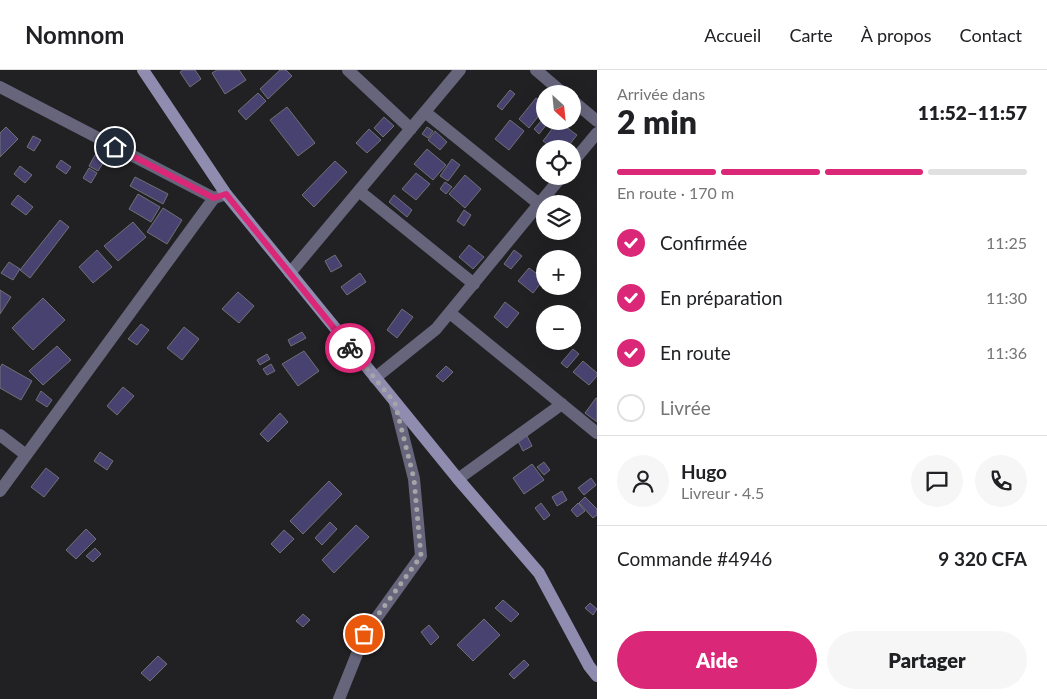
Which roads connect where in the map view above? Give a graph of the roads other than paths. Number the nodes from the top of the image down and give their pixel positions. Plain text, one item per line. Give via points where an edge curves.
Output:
1 (143, 70) edge
2 (348, 70) edge
3 (460, 70) edge
4 (536, 70) edge
5 (554, 85) edge
6 (0, 87) edge
7 (581, 108) edge
8 (425, 112) junction
9 (597, 121) edge
10 (410, 129) junction
11 (597, 133) edge
12 (581, 152) edge
13 (555, 185) edge
14 (359, 190) junction
15 (546, 195) edge
16 (220, 196) junction
17 (536, 202) edge
18 (536, 208) edge
19 (290, 273) junction
20 (474, 284) junction
21 (450, 313) junction
22 (375, 378) junction
23 (395, 403) junction
24 (562, 404) junction
25 (597, 433) edge
26 (0, 435) edge
27 (26, 455) junction
28 (458, 479) junction
29 (0, 491) edge
30 (597, 676) edge
31 (339, 699) edge

1 - 16 street
2 - 10 street
3 - 8 street
4 - 5 street
6 - 16 street
7 - 9 street
8 - 10 street
8 - 17 street
10 - 14 street
11 - 12 street
13 - 15 street
14 - 19 street
14 - 20 street
16 - 19 street
16 - 27 street
18 - 20 street
19 - 22 street
20 - 21 street
21 - 22 street via 436,330
21 - 24 street
22 - 23 street
23 - 28 street
23 - 31 street via 414,479 421,556 364,634
24 - 25 street
24 - 28 street
26 - 27 street
27 - 29 street
28 - 30 street via 539,573

